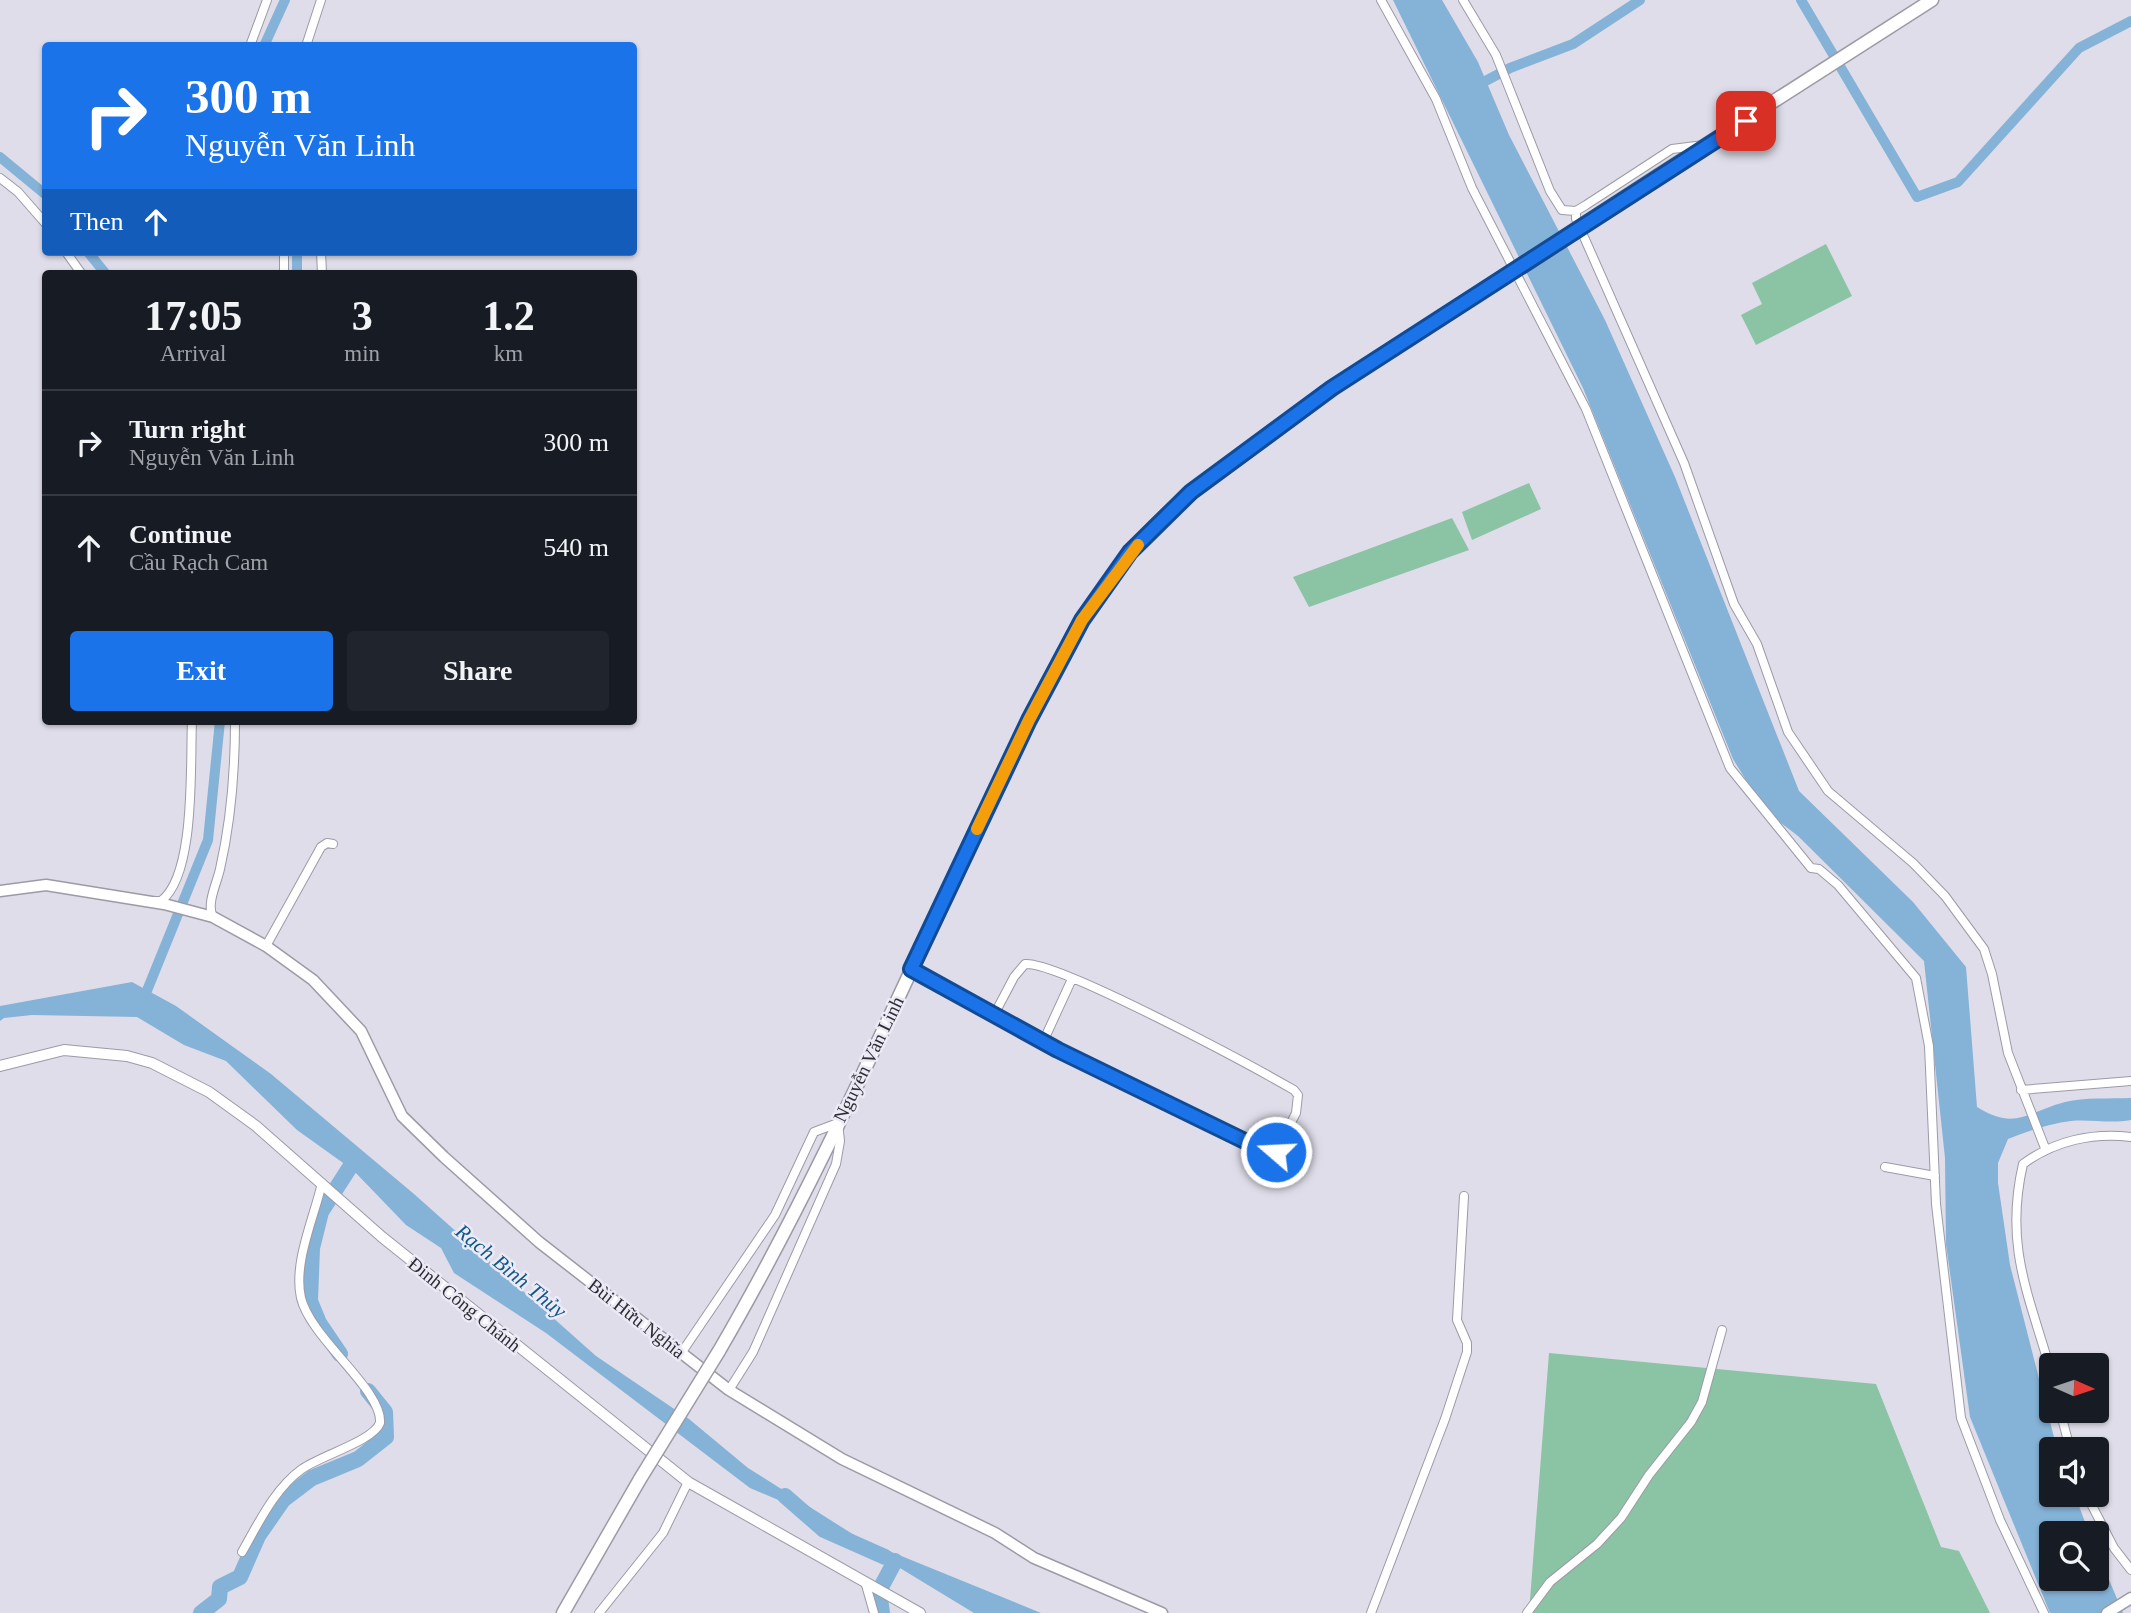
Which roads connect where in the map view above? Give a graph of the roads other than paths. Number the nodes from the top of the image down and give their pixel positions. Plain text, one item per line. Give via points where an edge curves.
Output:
1 (267, 0) edge
2 (321, 0) edge
3 (1381, 0) edge
4 (1463, 0) edge
5 (1932, 0) edge
6 (251, 42) edge
7 (307, 42) edge
8 (1707, 145) junction
9 (0, 178) edge
10 (1576, 211) junction
11 (42, 219) edge
12 (192, 725) edge
13 (235, 725) edge
14 (333, 844) dead end
15 (0, 891) edge
16 (148, 900) junction
17 (208, 916) junction
18 (266, 946) junction
19 (911, 969) junction
20 (1072, 979) junction
21 (994, 1015) junction
22 (1043, 1042) junction
23 (0, 1066) edge
24 (2131, 1081) edge
25 (2023, 1093) junction
26 (838, 1123) junction
27 (2131, 1137) edge
28 (2045, 1148) junction
29 (1885, 1167) dead end
30 (1935, 1176) junction
31 (323, 1184) junction
32 (1464, 1196) dead end
33 (1722, 1330) dead end
34 (682, 1352) junction
35 (2045, 1353) edge
36 (729, 1390) junction
37 (688, 1482) junction
38 (2093, 1507) edge
39 (242, 1552) dead end
40 (2131, 1570) edge
41 (870, 1587) junction
42 (2131, 1598) edge
43 (562, 1613) edge
44 (599, 1613) edge
45 (874, 1613) edge
46 (920, 1613) edge
47 (1162, 1613) edge
48 (1371, 1613) edge
49 (1527, 1613) edge
50 (2044, 1613) edge
51 (2107, 1613) edge

1 - 6 street
2 - 7 street
3 - 30 street via 1436,99 1472,188 1586,409 1730,768 1811,868 1838,885 1916,978 1929,1045
4 - 10 street via 1496,55 1556,202 1562,210
5 - 8 highway
8 - 10 street via 1672,149
8 - 19 highway, Nguyễn Văn Linh, bridge via 1332,388 1191,492 1130,552 1082,620 1029,720
9 - 11 street
10 - 25 street via 1691,482 1734,604 1757,645 1788,732 1828,791 1913,863 1945,896 1984,949 2003,1037
12 - 16 street via 182,860 165,898
13 - 17 street via 231,799
14 - 18 street via 321,847
15 - 16 main road via 46,885
16 - 17 main road, Bùi Hữu Nghĩa
17 - 18 main road, Bùi Hữu Nghĩa
18 - 34 main road, Bùi Hữu Nghĩa via 313,980 361,1031 410,1124 539,1242
19 - 21 street
19 - 26 highway, Nguyễn Văn Linh
20 - 21 street via 1039,964 1025,964
20 - 22 street
20 - 22 street via 1294,1090 1298,1094 1296,1113 1276,1152 1269,1152
21 - 22 street
23 - 31 street, Đinh Công Chánh via 64,1051 127,1056 152,1063 236,1111
24 - 25 street
25 - 28 street
26 - 34 street via 814,1132 775,1214
26 - 36 street via 836,1164 753,1352
26 - 43 highway, Nguyễn Văn Linh, bridge via 719,1351
27 - 28 street via 2106,1133
28 - 35 street via 2023,1164 2014,1234 2026,1298
29 - 30 street
30 - 50 street via 1961,1418 2000,1520
31 - 37 street, Đinh Công Chánh via 382,1237
31 - 39 street via 301,1269 302,1300 316,1328 373,1400 380,1423 373,1435 293,1476
32 - 48 street via 1457,1320 1467,1352
33 - 49 street via 1702,1402 1691,1422 1621,1518 1550,1582
34 - 36 main road, Bùi Hữu Nghĩa
36 - 47 main road, Bùi Hữu Nghĩa via 842,1459 995,1533 1034,1558
37 - 41 street, Đinh Công Chánh
37 - 44 street via 663,1533
38 - 40 street
41 - 45 street
41 - 46 street, Đinh Công Chánh
42 - 51 main road

